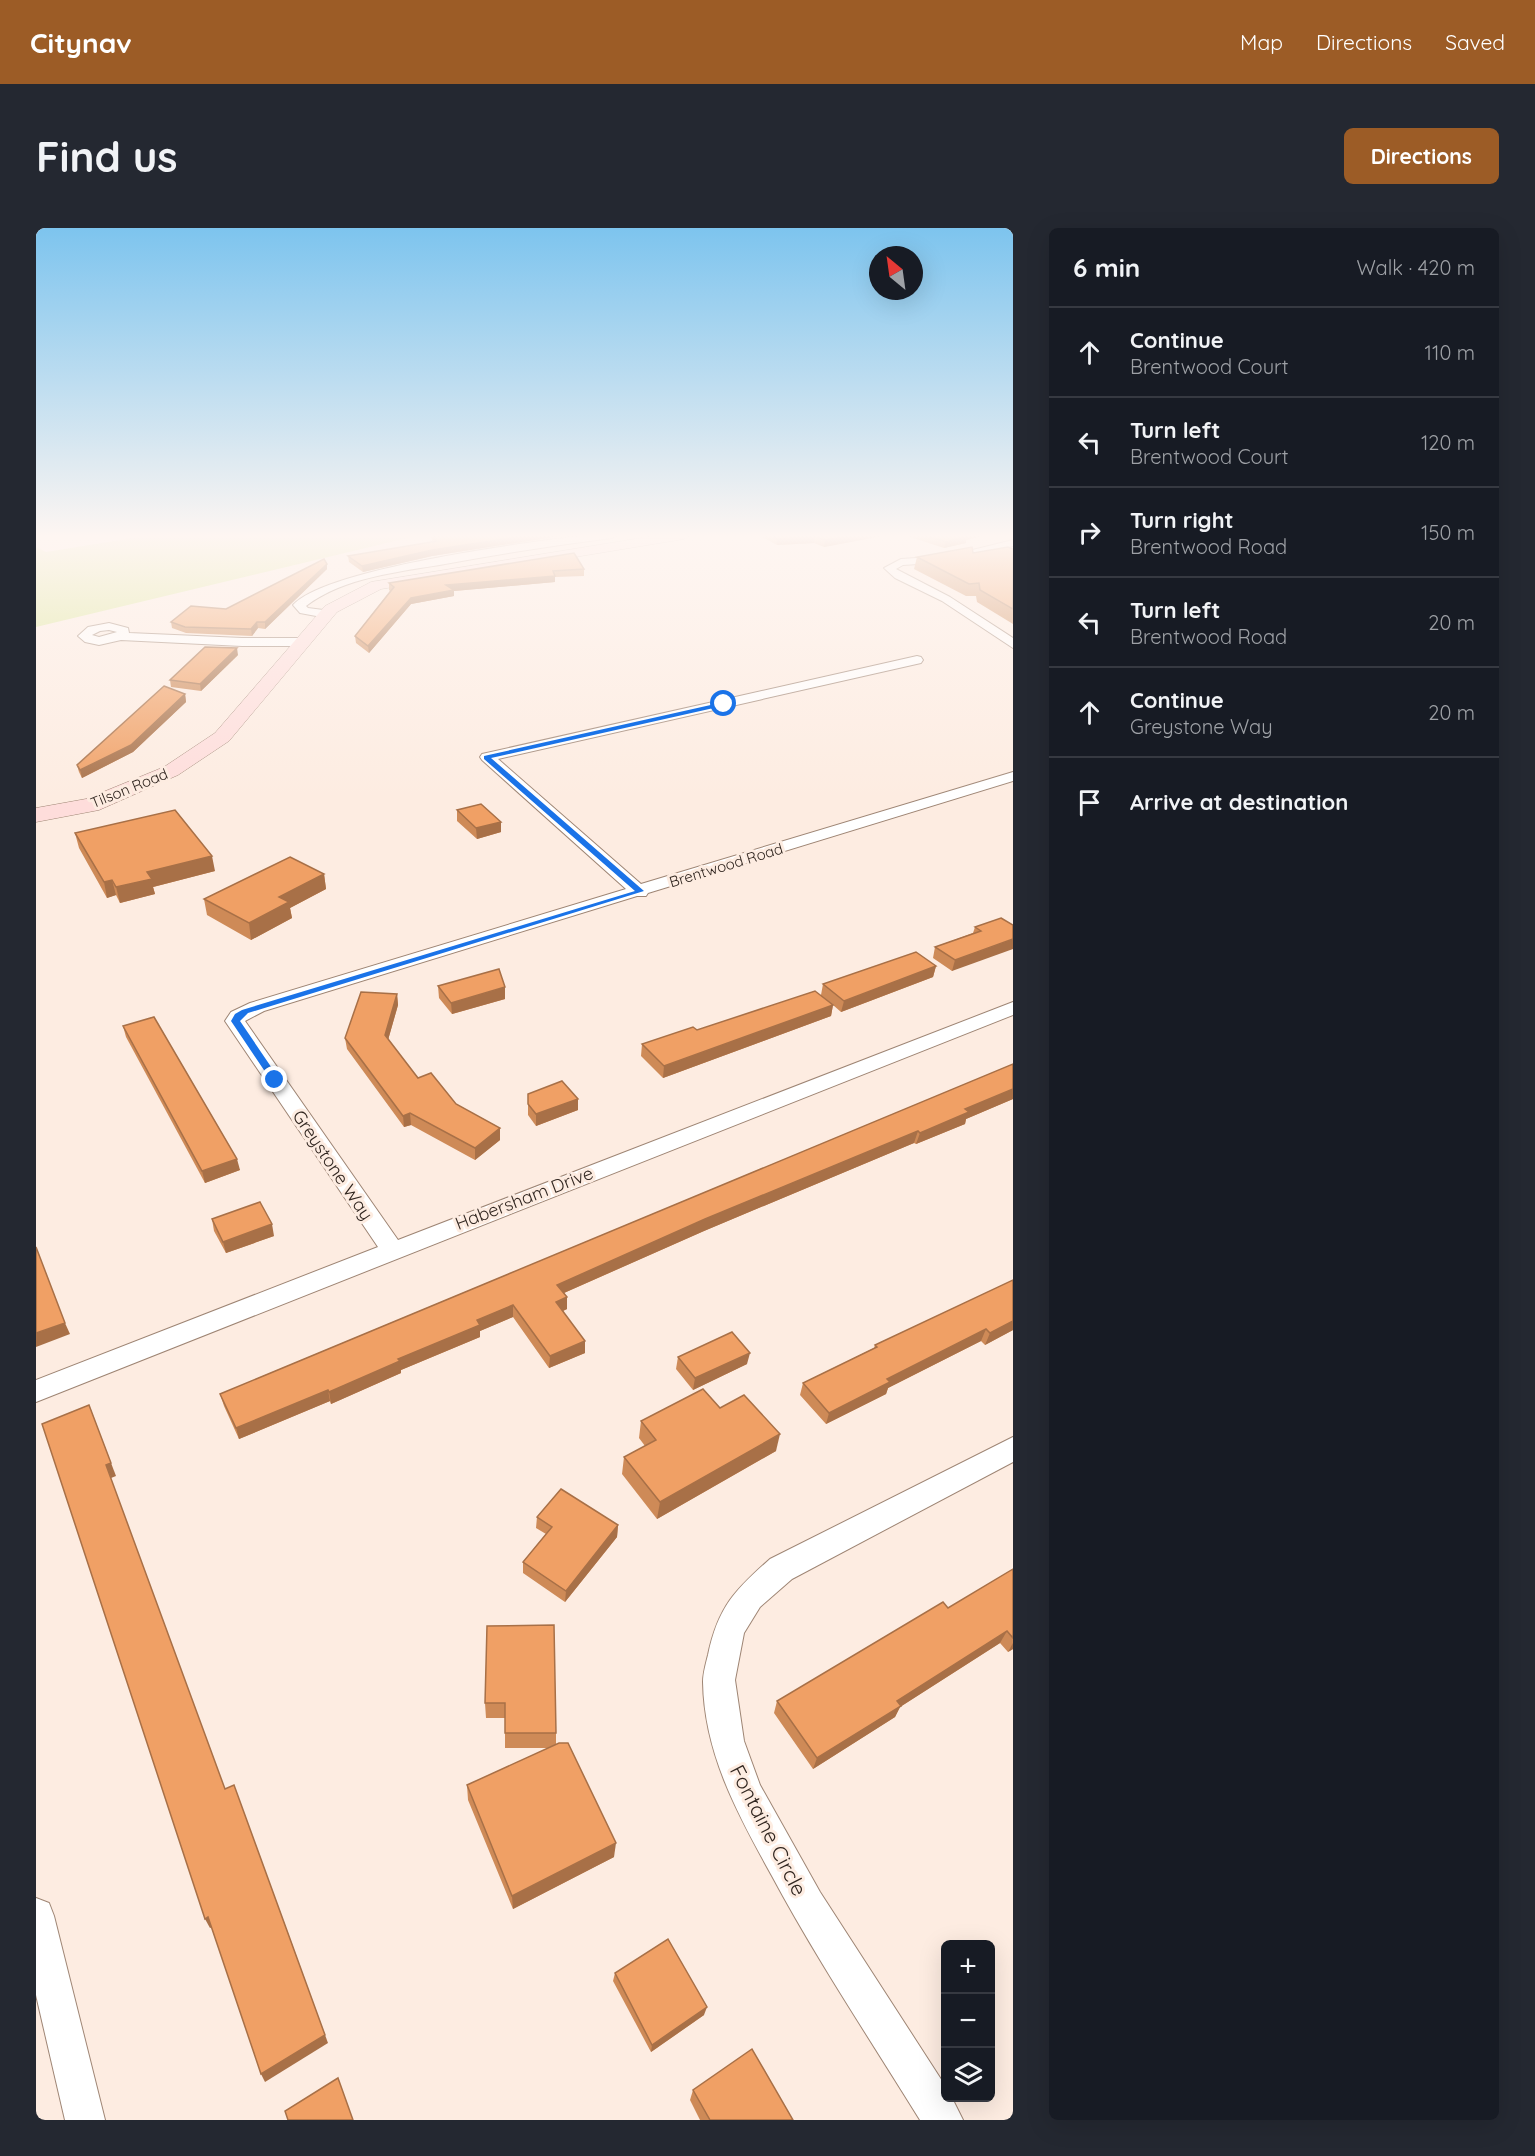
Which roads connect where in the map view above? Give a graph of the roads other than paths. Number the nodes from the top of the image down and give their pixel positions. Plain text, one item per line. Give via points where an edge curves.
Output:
1 (319, 623) edge
2 (982, 623) edge
3 (121, 636) dead end
4 (1013, 644) edge
5 (299, 647) junction
6 (917, 660) dead end
7 (1013, 776) edge
8 (36, 815) edge
9 (640, 891) junction
10 (1013, 1008) edge
11 (255, 1051) joint
12 (392, 1250) junction
13 (36, 1391) edge
14 (1013, 1449) edge
15 (39, 1940) edge
16 (85, 2120) edge
17 (943, 2120) edge

1 - 5 street, Tilson Road
2 - 4 street
3 - 5 street via 242,642 259,648
5 - 8 street, Tilson Road via 222,737 171,771 91,805
6 - 9 street via 486,757
7 - 9 street, Brentwood Road
9 - 11 street, Brentwood Road via 245,1011 235,1021
10 - 12 street, Habersham Drive
11 - 12 street, Greystone Way
12 - 13 street, Habersham Drive
14 - 17 street, Fontaine Circle via 781,1569 748,1597 729,1629 718,1680 727,1741 746,1794 807,1905
15 - 16 street

